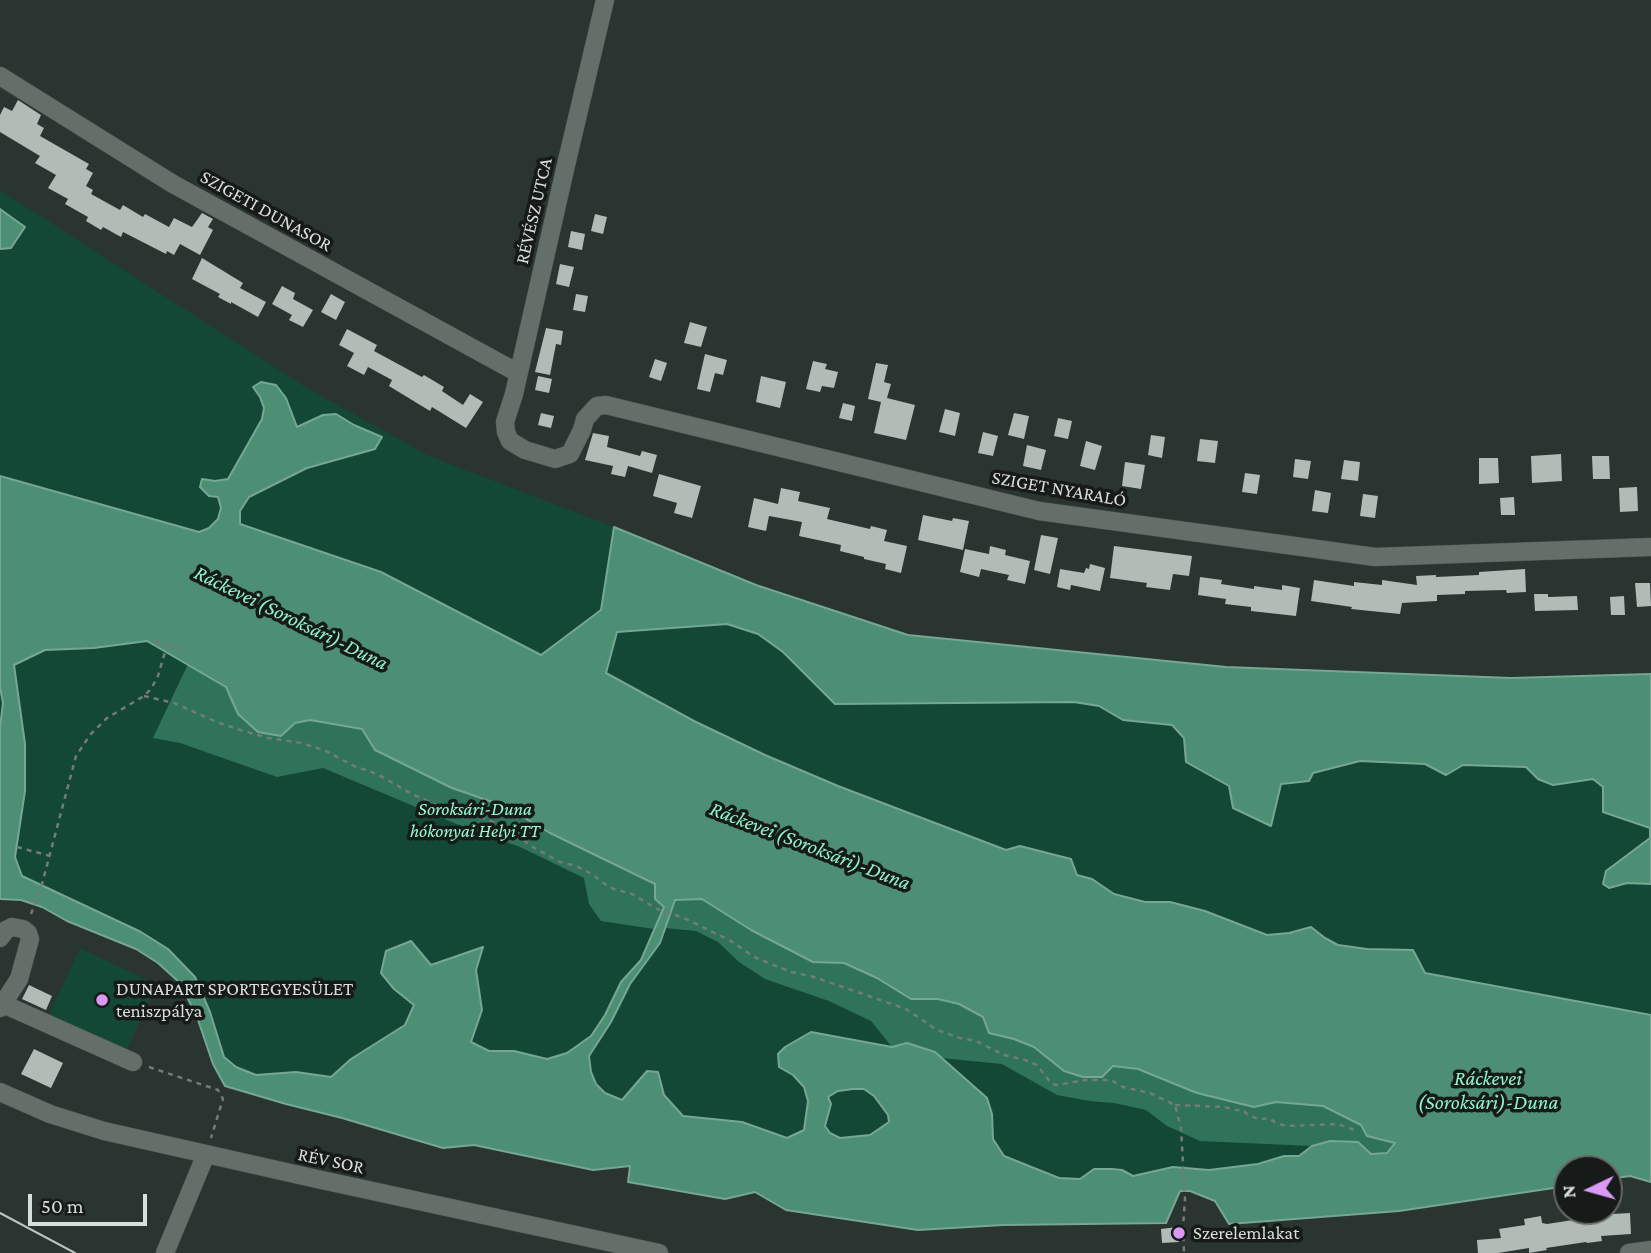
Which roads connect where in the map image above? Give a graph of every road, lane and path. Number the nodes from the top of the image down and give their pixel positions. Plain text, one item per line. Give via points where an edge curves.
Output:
1 (605, 0) edge
2 (0, 76) edge
3 (518, 373) junction
4 (506, 432) joint
5 (1651, 547) edge
6 (156, 642) dead end
7 (167, 645) junction
8 (186, 650) dead end
9 (144, 696) junction
10 (17, 847) dead end
11 (50, 856) junction
12 (34, 907) dead end
13 (0, 939) edge
14 (3, 998) edge
15 (133, 1062) joint
16 (0, 1092) edge
17 (1175, 1105) junction
18 (1357, 1131) dead end
19 (206, 1154) junction
20 (1651, 1250) edge
21 (165, 1253) edge
22 (659, 1253) edge
23 (1184, 1253) edge
24 (1629, 1253) edge

1 - 3 street, RÉVÉSZ UTCA
2 - 3 street, SZIGETI DUNASOR via 173,184
3 - 4 street, RÉVÉSZ UTCA
4 - 5 street, SZIGET NYARALÓ via 510,441 525,450 555,459 570,454 585,419 597,406 606,405 1039,511 1375,557
6 - 7 path
7 - 8 path
7 - 9 path via 158,676
9 - 11 path via 107,719 81,746
9 - 17 path via 237,729 324,750 443,808 474,814 514,831 560,862 731,941 754,957 906,1009 937,1030 1037,1065 1056,1085 1111,1080
10 - 11 path
11 - 12 path
13 - 14 street via 12,927 23,929 30,939 19,979
14 - 15 street
15 - 19 path via 218,1090 223,1099
16 - 19 street, RÉV SOR via 104,1131
17 - 18 path via 1243,1110 1286,1126 1338,1124
17 - 23 path via 1185,1199
19 - 21 street
19 - 22 street, RÉV SOR
20 - 24 street

